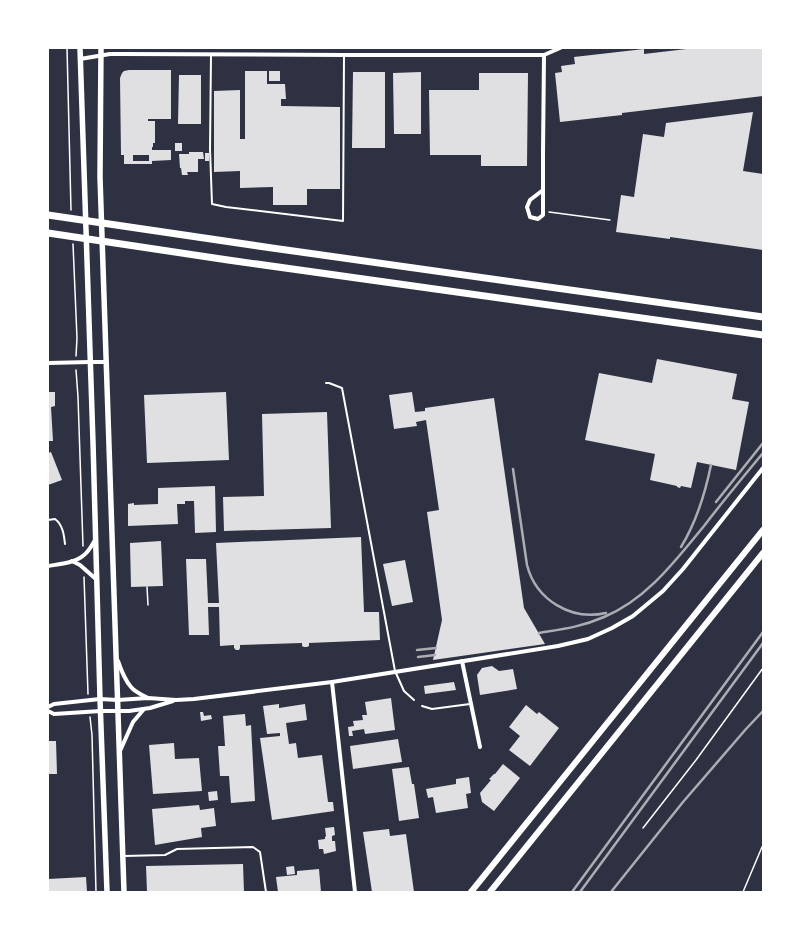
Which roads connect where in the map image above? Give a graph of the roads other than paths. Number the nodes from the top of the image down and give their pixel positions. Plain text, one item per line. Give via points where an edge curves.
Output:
1 (80, 48) edge
2 (101, 48) edge
3 (560, 48) edge
4 (211, 55) junction
5 (544, 55) junction
6 (101, 56) junction
7 (344, 56) junction
8 (80, 59) junction
9 (543, 190) junction
10 (48, 215) edge
11 (48, 233) edge
12 (763, 317) edge
13 (763, 335) edge
14 (90, 362) junction
15 (106, 362) junction
16 (48, 363) edge
17 (326, 383) dead end
18 (763, 468) edge
19 (48, 520) edge
20 (763, 530) edge
21 (95, 539) junction
22 (65, 544) dead end
23 (763, 553) edge
24 (72, 561) junction
25 (48, 566) edge
26 (97, 580) junction
27 (116, 658) junction
28 (462, 661) junction
29 (395, 671) junction
30 (332, 682) junction
31 (148, 698) junction
32 (100, 699) junction
33 (118, 700) junction
34 (176, 700) junction
35 (414, 700) dead end
36 (471, 704) junction
37 (422, 706) dead end
38 (48, 707) edge
39 (144, 709) junction
40 (118, 710) junction
41 (48, 711) edge
42 (101, 711) junction
43 (480, 747) dead end
44 (120, 751) junction
45 (123, 856) junction
46 (107, 892) edge
47 (124, 892) edge
48 (266, 892) edge
49 (355, 892) edge
50 (471, 892) edge
51 (490, 892) edge

1 - 8 main road
2 - 6 main road
3 - 5 street
4 - 6 street
4 - 7 street
4 - 7 lane via 212,204 343,221
5 - 7 street
5 - 9 street
6 - 8 street
6 - 15 main road via 100,170
8 - 14 main road
9 - 9 street via 544,215 538,219 530,217 527,207 530,200
10 - 12 highway
11 - 13 highway
14 - 15 street
14 - 16 street
14 - 21 main road
15 - 27 main road
17 - 29 lane via 342,388
18 - 28 street via 678,574 663,591 633,616 588,639
19 - 22 lane via 55,519 61,524
20 - 50 highway
21 - 24 street via 84,556
21 - 26 main road
23 - 51 highway
24 - 25 street
24 - 26 street
26 - 32 main road
27 - 31 street via 132,688
27 - 33 main road
28 - 29 street
28 - 36 street
29 - 30 street
29 - 35 lane via 404,691
30 - 34 street
30 - 49 street
31 - 33 street
31 - 34 street
32 - 33 street
32 - 38 street via 54,704
32 - 42 main road
33 - 40 main road
34 - 39 street
36 - 37 lane via 432,709
36 - 43 street
39 - 40 street
39 - 44 street via 133,722
40 - 42 street
40 - 44 main road
41 - 42 street via 54,714
42 - 46 main road
44 - 45 main road
45 - 47 main road
45 - 48 lane via 165,855 177,850 253,847 260,852

